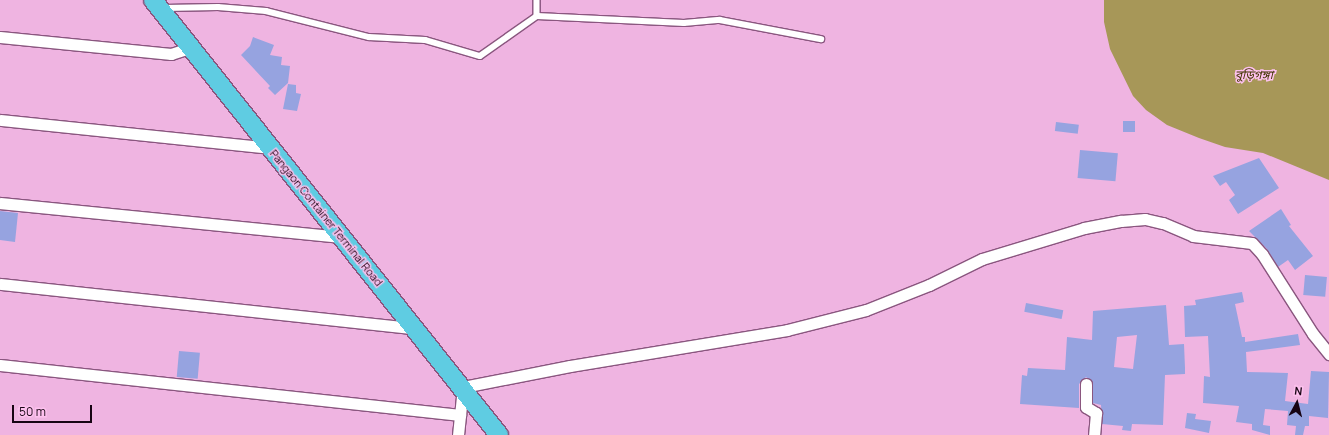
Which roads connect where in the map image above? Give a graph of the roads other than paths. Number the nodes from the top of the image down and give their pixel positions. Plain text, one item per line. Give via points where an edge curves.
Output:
1 (537, 0) edge
2 (157, 4) edge
3 (537, 16) junction
4 (0, 36) edge
5 (821, 39) dead end
6 (190, 48) junction
7 (0, 120) edge
8 (271, 148) junction
9 (0, 203) edge
10 (343, 237) junction
11 (0, 284) edge
12 (413, 328) junction
13 (1329, 354) edge
14 (0, 365) edge
15 (1086, 384) dead end
16 (463, 388) junction
17 (460, 415) junction
18 (497, 434) edge
19 (458, 435) edge
20 (1094, 435) edge

1 - 3 lane
2 - 3 lane via 266,11 369,37 425,40 480,56
2 - 6 highway, Pangaon Container Terminal Road
3 - 5 lane via 684,23 720,20
4 - 6 street via 171,54
6 - 8 highway, Pangaon Container Terminal Road
7 - 8 street
8 - 10 highway, Pangaon Container Terminal Road
9 - 10 street
10 - 12 highway, Pangaon Container Terminal Road
11 - 12 street
12 - 16 highway, Pangaon Container Terminal Road
13 - 16 street via 1252,243 1193,236 1163,223 1145,219 1084,228 982,259 929,286 866,310 787,330 570,366
14 - 17 street
15 - 20 street via 1086,407 1096,413
16 - 17 street
16 - 18 highway, Pangaon Container Terminal Road
17 - 19 street

